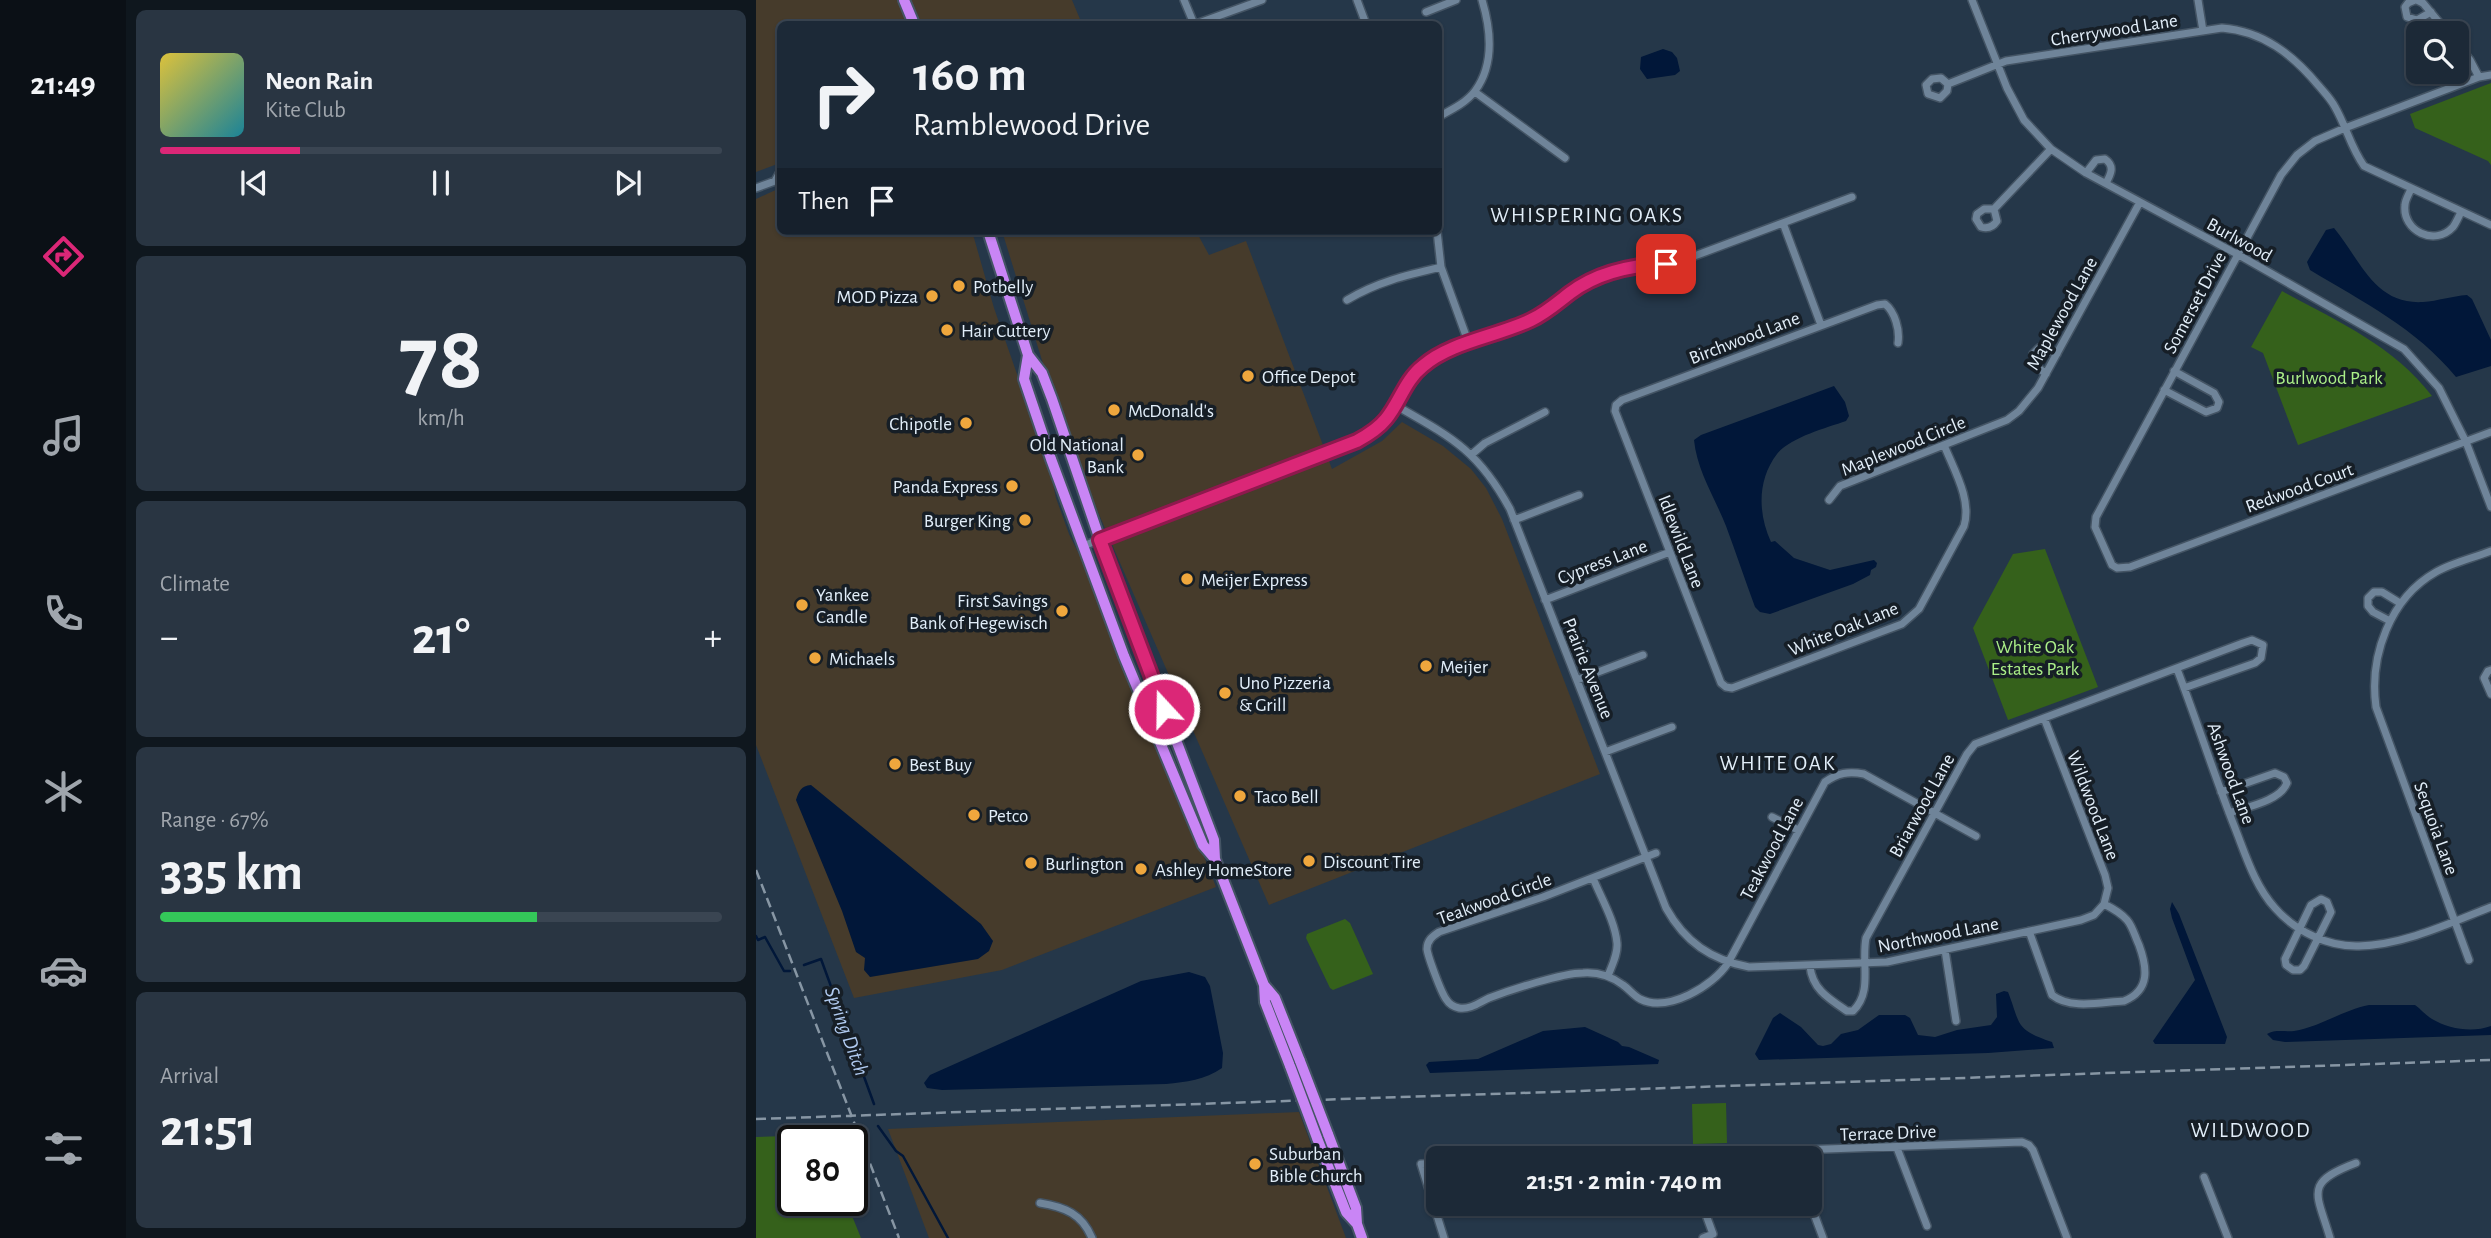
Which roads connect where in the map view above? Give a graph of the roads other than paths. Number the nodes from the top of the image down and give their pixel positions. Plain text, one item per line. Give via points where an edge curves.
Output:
1 (904, 0) edge
2 (1184, 0) edge
3 (1262, 0) edge
4 (1357, 0) edge
5 (1456, 0) edge
6 (1482, 0) edge
7 (1972, 0) edge
8 (2199, 0) edge
9 (2416, 0) edge
10 (1426, 12) dead end
11 (2431, 12) junction
12 (913, 21) edge
13 (1194, 21) edge
14 (1203, 21) edge
15 (1365, 21) edge
16 (2438, 21) edge
17 (2203, 31) junction
18 (2469, 59) edge
19 (1997, 64) junction
20 (2491, 69) edge
21 (2491, 75) edge
22 (2479, 77) junction
23 (1948, 84) dead end
24 (1475, 92) junction
25 (1442, 115) edge
26 (2345, 128) junction
27 (2051, 149) junction
28 (1565, 158) dead end
29 (2086, 173) junction
30 (777, 182) edge
31 (2106, 183) junction
32 (756, 188) edge
33 (2411, 189) junction
34 (1852, 197) dead end
35 (2140, 202) junction
36 (1994, 209) dead end
37 (2461, 212) junction
38 (1783, 223) junction
39 (2491, 225) edge
40 (989, 235) edge
41 (1437, 235) edge
42 (2237, 254) junction
43 (1441, 267) junction
44 (1347, 300) dead end
45 (1821, 325) junction
46 (1898, 343) dead end
47 (1469, 344) junction
48 (2057, 354) junction
49 (1028, 355) junction
50 (2174, 371) junction
51 (2046, 374) junction
52 (2164, 390) junction
53 (1395, 405) junction
54 (1616, 405) joint
55 (1545, 412) dead end
56 (1994, 426) joint
57 (2491, 432) edge
58 (2466, 442) junction
59 (1944, 445) junction
60 (1471, 454) junction
61 (1579, 495) dead end
62 (1829, 500) dead end
63 (2491, 507) edge
64 (1514, 520) junction
65 (1100, 540) junction
66 (1083, 546) junction
67 (2491, 551) edge
68 (1670, 552) junction
69 (2117, 568) joint
70 (1545, 600) junction
71 (2400, 603) junction
72 (2390, 621) junction
73 (1643, 655) dead end
74 (2177, 669) junction
75 (2491, 670) edge
76 (1577, 680) junction
77 (1726, 687) joint
78 (2184, 688) junction
79 (2491, 693) edge
80 (2044, 718) junction
81 (1672, 727) dead end
82 (1605, 752) junction
83 (2221, 793) junction
84 (1935, 813) junction
85 (2229, 813) junction
86 (1772, 817) dead end
87 (1798, 830) junction
88 (1976, 835) dead end
89 (1656, 853) dead end
90 (1646, 857) junction
91 (1215, 859) junction
92 (1593, 878) junction
93 (2105, 904) junction
94 (2491, 907) edge
95 (2455, 921) junction
96 (2298, 929) junction
97 (2029, 932) junction
98 (2319, 938) junction
99 (1945, 950) junction
100 (2469, 960) dead end
101 (1728, 963) junction
102 (1865, 963) junction
103 (1810, 966) junction
104 (1608, 976) junction
105 (1956, 1021) dead end
106 (1897, 1147) junction
107 (1822, 1153) edge
108 (2356, 1163) dead end
109 (1426, 1164) edge
110 (2204, 1177) dead end
111 (1426, 1180) edge
112 (1040, 1203) dead end
113 (1437, 1216) edge
114 (1706, 1216) edge
115 (1815, 1216) edge
116 (1927, 1226) dead end
117 (1092, 1238) edge
118 (1362, 1238) edge
119 (1444, 1238) edge
120 (1703, 1238) edge
121 (1823, 1238) edge
122 (2067, 1238) edge
123 (2228, 1238) edge
124 (2330, 1238) edge

1 - 12 highway
2 - 13 street
3 - 14 street
4 - 15 street
5 - 10 street
6 - 24 street via 1491,42
7 - 19 street, Burlwood
8 - 17 street
9 - 11 street
9 - 11 street via 2405,8 2407,17 2417,20
11 - 16 street
17 - 19 street, Cherrywood Lane
17 - 26 street, Cherrywood Lane via 2247,32 2285,52 2334,105
18 - 22 street
19 - 23 street, Cherrywood Lane
19 - 27 street, Burlwood via 2024,120
20 - 22 street, Somerset Drive
21 - 22 street, Somerset Drive
22 - 26 street, Somerset Drive
24 - 25 street
24 - 28 street
26 - 33 street, Cherrywood Lane via 2364,166
26 - 42 street, Somerset Drive via 2297,155
27 - 29 street, Burlwood
27 - 36 street
29 - 31 street, Burlwood
29 - 31 street via 2096,160 2105,159 2112,170
30 - 32 street
31 - 35 street, Burlwood
33 - 37 street, Cherrywood Lane
33 - 37 street via 2405,205 2407,218 2414,230 2427,237 2453,227
34 - 38 street
35 - 42 street, Burlwood
35 - 48 street, Maplewood Lane
37 - 39 street, Cherrywood Lane
38 - 45 street
38 - 47 street via 1681,261 1622,269 1592,280 1530,321
40 - 49 highway
41 - 43 street
42 - 50 street, Somerset Drive
42 - 58 street, Burlwood via 2404,349 2439,388
43 - 44 street via 1391,278
43 - 47 street
45 - 46 street, Birchwood Lane via 1885,304 1899,333
45 - 54 street, Birchwood Lane
47 - 53 street via 1423,366
48 - 51 street, Maplewood Lane
48 - 51 street via 2045,348 2033,354 2035,365
49 - 65 highway via 1042,373
49 - 66 highway via 1024,379
50 - 52 street, Somerset Drive
50 - 52 street via 2214,393 2217,408 2206,412
51 - 56 street, Maplewood Lane via 2019,411
52 - 69 street, Somerset Drive via 2096,517 2095,527 2107,559
53 - 60 street, Prairie Avenue via 1453,438
53 - 65 street via 1387,419 1357,441
54 - 68 street, Idlewild Lane
55 - 60 street
56 - 59 street, Maplewood Circle
57 - 58 street, Redwood Court
58 - 63 street, Burlwood
58 - 69 street, Redwood Court
59 - 62 street, Maplewood Circle via 1840,486
59 - 77 street, White Oak Lane via 1968,514 1911,618
60 - 64 street, Prairie Avenue via 1496,484
61 - 64 street
64 - 70 street, Prairie Avenue
65 - 66 street
65 - 91 highway via 1214,840
66 - 91 highway via 1203,845
67 - 71 street, Sequoia Lane via 2437,571
68 - 70 street, Cypress Lane
68 - 77 street, Idlewild Lane
70 - 76 street, Prairie Avenue
71 - 72 street, Sequoia Lane
71 - 72 street via 2382,592 2368,598 2373,612
72 - 95 street, Sequoia Lane via 2374,673 2376,707
73 - 76 street
74 - 78 street, Ashwood Lane
74 - 78 street, Briarwood Lane via 2252,640 2263,645 2255,663
74 - 80 street, Briarwood Lane
75 - 79 street via 2484,678
76 - 82 street, Prairie Avenue
78 - 83 street, Ashwood Lane
80 - 84 street, Briarwood Lane via 1975,744
80 - 93 street, Wildwood Lane via 2105,875
81 - 82 street
82 - 90 street, Prairie Avenue
83 - 85 street, Ashwood Lane
83 - 85 street via 2276,772 2287,783 2276,796
84 - 87 street, Teakwood Lane via 1851,771 1825,782
84 - 88 street, Teakwood Lane
84 - 102 street, Briarwood Lane via 1866,938
85 - 96 street, Ashwood Lane via 2260,888
86 - 87 street
87 - 101 street, Teakwood Lane
89 - 90 street, Teakwood Circle
90 - 92 street, Teakwood Circle
90 - 101 street, Prairie Avenue via 1676,925 1689,940
91 - 118 highway, bridge via 1264,985 1265,1002 1323,1136 1346,1212
92 - 104 street via 1617,944
92 - 104 street, Teakwood Circle via 1439,932 1430,938 1427,949 1445,998 1461,1009 1573,973
93 - 97 street, Northwood Lane via 2081,920
93 - 97 street via 2127,919 2146,964 2141,988 2124,1001 2070,1003 2052,995
94 - 95 street, Ashwood Lane
95 - 98 street, Ashwood Lane via 2391,943 2358,947
95 - 100 street, Sequoia Lane
96 - 98 street, Ashwood Lane
96 - 98 street via 2311,905 2321,899 2328,902 2331,912
96 - 98 street via 2285,959 2292,970 2304,966
97 - 99 street, Northwood Lane
99 - 102 street, Northwood Lane
99 - 105 street
101 - 103 street, Northwood Lane
101 - 104 street, Teakwood Circle via 1709,984 1665,1002 1643,1000
102 - 103 street, Northwood Lane
102 - 103 street, Briarwood Lane via 1866,983 1853,1012 1815,986
106 - 107 street, Terrace Drive
106 - 116 street
106 - 122 street, Terrace Drive via 2029,1144
108 - 124 street via 2325,1177 2318,1188 2318,1203
109 - 111 street via 1421,1164
110 - 123 street
112 - 117 street via 1073,1213
113 - 119 street
114 - 120 street via 1713,1234
115 - 121 street

